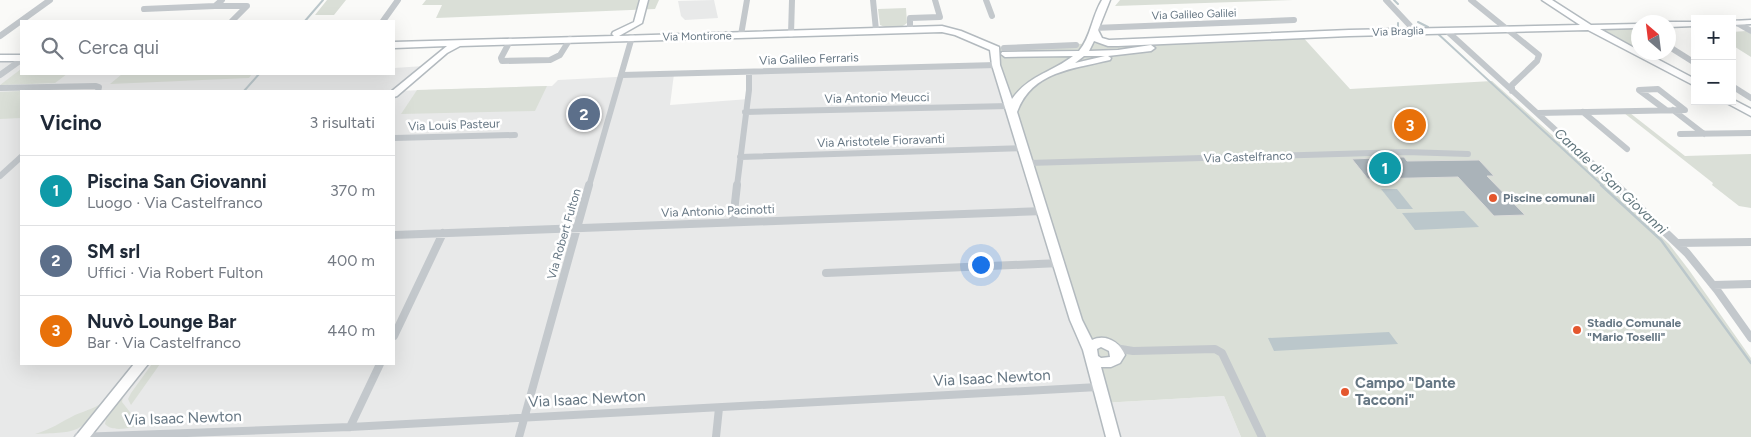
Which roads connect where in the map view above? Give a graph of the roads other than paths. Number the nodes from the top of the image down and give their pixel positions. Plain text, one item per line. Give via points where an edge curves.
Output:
1 (50, 0) edge
2 (222, 0) edge
3 (398, 0) edge
4 (644, 0) edge
5 (747, 0) edge
6 (792, 0) edge
7 (873, 0) edge
8 (935, 0) edge
9 (986, 0) edge
10 (1106, 0) edge
11 (1386, 0) edge
12 (1471, 0) edge
13 (1546, 0) edge
14 (215, 6) junction
15 (144, 8) dead end
16 (992, 16) dead end
17 (22, 20) edge
18 (233, 20) edge
19 (384, 20) edge
20 (1294, 20) dead end
21 (20, 22) edge
22 (1751, 22) edge
23 (1736, 23) edge
24 (1691, 24) edge
25 (1736, 24) edge
26 (637, 25) junction
27 (1676, 25) edge
28 (1631, 26) edge
29 (1589, 27) junction
30 (1094, 29) junction
31 (876, 30) junction
32 (910, 30) junction
33 (1415, 30) junction
34 (1447, 30) junction
35 (1506, 30) junction
36 (1751, 31) edge
37 (791, 34) junction
38 (741, 35) junction
39 (0, 36) edge
40 (632, 37) junction
41 (660, 37) junction
42 (600, 38) junction
43 (570, 39) junction
44 (1207, 40) junction
45 (510, 41) junction
46 (395, 44) edge
47 (444, 47) junction
48 (1079, 49) junction
49 (1001, 50) junction
50 (1676, 51) edge
51 (0, 58) edge
52 (20, 59) edge
53 (20, 60) edge
54 (1691, 60) edge
55 (996, 65) junction
56 (749, 72) junction
57 (0, 75) edge
58 (622, 75) junction
59 (1042, 76) junction
60 (1497, 77) junction
61 (1518, 79) junction
62 (1691, 81) edge
63 (0, 88) edge
64 (1736, 89) edge
65 (98, 90) edge
66 (1512, 91) junction
67 (395, 93) edge
68 (1751, 98) edge
69 (1736, 105) edge
70 (1011, 109) junction
71 (1669, 110) junction
72 (745, 112) junction
73 (1583, 112) junction
74 (1538, 113) junction
75 (1751, 113) edge
76 (1751, 133) edge
77 (1680, 134) dead end
78 (1704, 134) junction
79 (515, 135) dead end
80 (395, 138) edge
81 (1023, 148) junction
82 (1628, 149) dead end
83 (1468, 154) dead end
84 (740, 157) junction
85 (20, 158) edge
86 (1028, 163) junction
87 (0, 176) edge
88 (1044, 211) junction
89 (733, 222) junction
90 (577, 226) junction
91 (443, 234) junction
92 (395, 235) edge
93 (1751, 242) edge
94 (1677, 243) junction
95 (1060, 263) junction
96 (826, 273) dead end
97 (1751, 284) edge
98 (1713, 285) junction
99 (395, 334) edge
100 (1751, 338) edge
101 (1116, 352) junction
102 (1096, 353) junction
103 (140, 365) edge
104 (380, 365) edge
105 (1098, 387) junction
106 (719, 408) junction
107 (524, 417) junction
108 (350, 427) junction
109 (78, 437) edge
110 (83, 437) edge
111 (519, 437) edge
112 (716, 437) edge
113 (1113, 437) edge
114 (1262, 437) edge

1 - 17 street
2 - 14 street
3 - 19 street
4 - 26 street
5 - 38 street
6 - 37 street
7 - 31 street
8 - 32 street via 940,17 910,18
9 - 16 street
10 - 30 street
11 - 33 street
12 - 35 street
13 - 29 street
14 - 15 street
14 - 18 street via 247,6
20 - 30 street, Via Galileo Galilei
21 - 39 street
22 - 23 street
24 - 27 street
25 - 36 street
26 - 40 street via 638,33
26 - 41 street via 644,32
26 - 42 street via 619,34
28 - 29 street, Via Braglia
29 - 35 street, Via Braglia
29 - 62 street
30 - 44 street, Via Braglia via 1098,40 1108,43
30 - 48 street via 1086,49
31 - 32 street, Via Montirone
31 - 37 street, Via Montirone
32 - 49 street, Via Montirone via 942,29
33 - 34 street, Via Braglia
33 - 44 street, Via Braglia
34 - 35 street, Via Braglia
34 - 60 street
35 - 61 street via 1539,55
37 - 38 street, Via Montirone
38 - 41 street, Via Montirone
40 - 41 street, Via Montirone
40 - 42 street, Via Montirone
40 - 58 street, Via Robert Fulton
42 - 43 street, Via Montirone
43 - 45 street, Via Montirone
43 - 45 street via 559,56 550,60 502,61
44 - 48 street, Via Braglia via 1127,52
44 - 59 street via 1092,62
45 - 47 street, Via Montirone via 459,42
46 - 47 street
47 - 67 street
48 - 49 street
48 - 49 street, Via Montirone via 1045,54
48 - 59 street
49 - 55 street
50 - 54 street
51 - 52 street
53 - 57 street
55 - 56 street, Via Galileo Ferraris
55 - 70 street
56 - 58 street, Via Galileo Ferraris
56 - 72 street
58 - 90 street, Via Robert Fulton
59 - 70 street via 1018,96
60 - 61 street via 1507,81
60 - 66 street
61 - 66 street via 1512,85
63 - 65 street via 96,86
64 - 68 street
66 - 74 street
69 - 75 street
70 - 72 street, Via Antonio Meucci
70 - 81 street
71 - 71 street via 1685,110 1658,89 1639,90
71 - 73 street
71 - 78 street
72 - 84 street
73 - 74 street
73 - 82 street
74 - 94 street
76 - 78 street
77 - 78 street
79 - 80 street, Via Louis Pasteur
81 - 84 street, Via Aristotele Fioravanti
81 - 86 street
83 - 86 street, Via Castelfranco via 1406,152
84 - 89 street
85 - 87 street
86 - 88 street
88 - 89 street, Via Antonio Pacinotti
88 - 95 street
89 - 90 street, Via Antonio Pacinotti
90 - 91 street, Via Antonio Pacinotti
90 - 107 street, Via Robert Fulton
91 - 92 street, Via Antonio Pacinotti
91 - 99 street
93 - 94 street
94 - 98 street
95 - 96 street
95 - 102 street via 1076,320
97 - 98 street
98 - 100 street
101 - 102 street via 1110,344
101 - 102 street via 1112,362
101 - 114 street via 1215,349 1222,353
102 - 105 street
103 - 110 street
104 - 108 street
105 - 106 street, Via Isaac Newton
105 - 113 street
106 - 107 street, Via Isaac Newton
106 - 112 street
107 - 108 street, Via Isaac Newton
107 - 111 street, Via Robert Fulton
108 - 110 street, Via Isaac Newton
109 - 110 street, Via Isaac Newton

